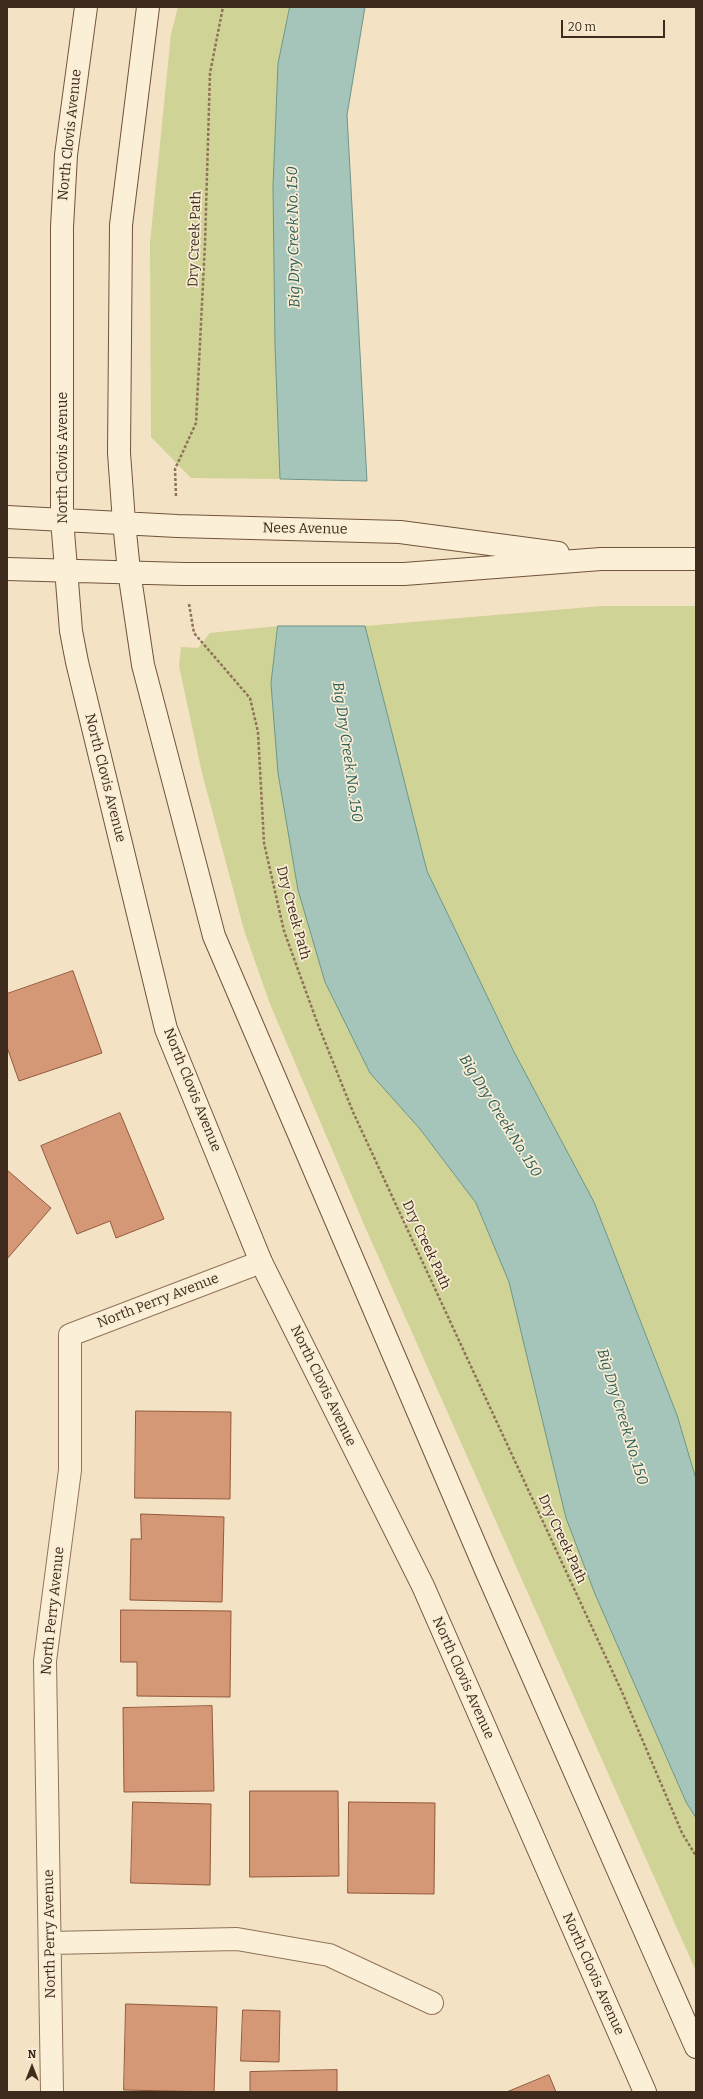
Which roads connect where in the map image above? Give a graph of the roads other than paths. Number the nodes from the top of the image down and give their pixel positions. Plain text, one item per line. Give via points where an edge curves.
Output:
1 (86, 7) edge
2 (148, 7) edge
3 (7, 516) edge
4 (62, 519) junction
5 (124, 522) junction
6 (601, 559) junction
7 (696, 559) edge
8 (7, 569) edge
9 (65, 571) junction
10 (129, 572) junction
11 (261, 1262) junction
12 (50, 1943) junction
13 (432, 2003) dead end
14 (696, 2046) edge
15 (52, 2092) edge
16 (645, 2092) edge

1 - 4 main road, North Clovis Avenue via 66,155 62,227
2 - 5 main road via 121,225 119,453
3 - 4 main road, Nees Avenue
4 - 5 main road, Nees Avenue
4 - 9 main road, North Clovis Avenue
5 - 6 main road, Nees Avenue via 177,526 400,532
5 - 10 main road
6 - 7 main road, Nees Avenue
6 - 10 main road, Nees Avenue via 404,574
8 - 9 main road, Nees Avenue
9 - 10 main road, Nees Avenue
9 - 11 main road, North Clovis Avenue via 71,631 166,1029
10 - 14 main road via 143,665 214,936 482,1561
11 - 12 main road, North Perry Avenue via 70,1335 70,1470 45,1661
11 - 16 main road, North Clovis Avenue via 423,1586
12 - 13 main road via 237,1939 329,1955
12 - 15 main road, North Perry Avenue

